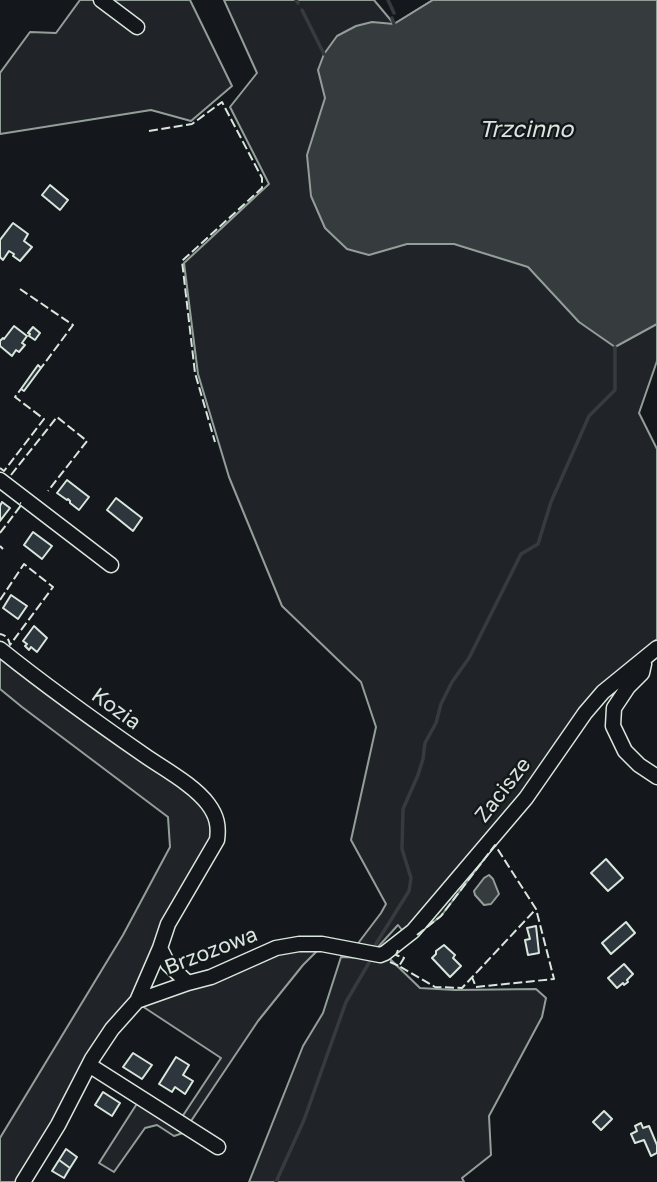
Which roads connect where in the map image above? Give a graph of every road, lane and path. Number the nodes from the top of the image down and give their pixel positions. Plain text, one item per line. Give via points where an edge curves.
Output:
1 (101, 0) edge
2 (137, 27) dead end
3 (0, 480) edge
4 (111, 565) dead end
5 (0, 649) edge
6 (651, 653) edge
7 (657, 777) edge
8 (160, 948) junction
9 (380, 956) joint
10 (187, 983) junction
11 (137, 1001) junction
12 (89, 1065) junction
13 (218, 1147) dead end
14 (23, 1182) edge

1 - 2 street
3 - 4 street
5 - 8 street, Kozia via 190,788 215,814 216,840 168,924
6 - 7 street via 642,673 614,708 613,726 625,751
6 - 9 street, Zacisze via 603,692 517,808 413,931
8 - 10 street via 167,964
8 - 11 street
9 - 10 street, Brzozowa via 299,944 276,948
10 - 11 street, Brzozowa
11 - 12 street, Brzozowa
12 - 13 street
12 - 14 street, Brzozowa

